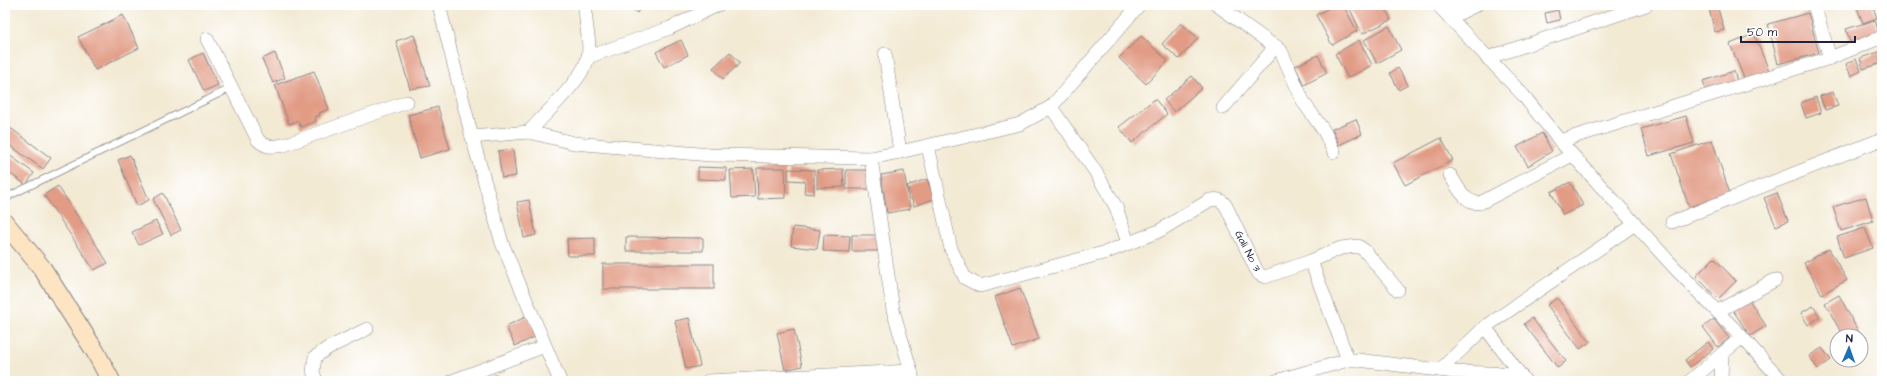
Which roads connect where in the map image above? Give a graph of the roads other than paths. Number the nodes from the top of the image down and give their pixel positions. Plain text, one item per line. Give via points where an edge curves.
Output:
1 (439, 5) edge
2 (586, 5) edge
3 (718, 5) edge
4 (1139, 5) edge
5 (1216, 5) edge
6 (1438, 5) edge
7 (1476, 5) edge
8 (1646, 5) edge
9 (1814, 5) edge
10 (1450, 18) junction
11 (1882, 37) edge
12 (207, 39) dead end
13 (1276, 46) junction
14 (885, 54) dead end
15 (588, 57) junction
16 (1487, 58) junction
17 (1830, 58) junction
18 (231, 88) junction
19 (407, 102) dead end
20 (1051, 107) junction
21 (1223, 108) dead end
22 (529, 132) junction
23 (472, 137) junction
24 (1882, 139) edge
25 (1560, 141) junction
26 (928, 146) junction
27 (900, 152) junction
28 (1334, 152) dead end
29 (1572, 155) junction
30 (871, 158) junction
31 (1450, 175) dead end
32 (5, 201) edge
33 (1672, 222) dead end
34 (5, 223) edge
35 (1635, 224) junction
36 (1128, 243) junction
37 (1311, 261) junction
38 (1775, 280) dead end
39 (1398, 290) dead end
40 (1718, 312) junction
41 (1485, 327) junction
42 (367, 329) dead end
43 (1742, 337) junction
44 (546, 346) junction
45 (1722, 354) junction
46 (1348, 360) junction
47 (1440, 370) junction
48 (912, 376) edge
49 (1521, 377) edge
50 (111, 381) edge
51 (316, 381) edge
52 (452, 381) edge
53 (560, 381) edge
54 (708, 381) edge
55 (1276, 381) edge
56 (1690, 381) edge
57 (1722, 381) edge
58 (1782, 381) edge

1 - 23 street
2 - 15 street via 584,16
3 - 15 street via 670,28
4 - 20 street
5 - 13 street
6 - 10 street
7 - 10 street
8 - 16 street
9 - 17 street
10 - 16 street
11 - 17 street
12 - 18 street
13 - 21 street
13 - 28 street via 1281,51 1304,103 1324,131
14 - 27 street
15 - 22 street via 579,76
16 - 25 street via 1523,95
17 - 25 street
18 - 19 street via 258,140 263,145 271,147 284,145
18 - 32 lane via 11,195
20 - 26 street via 1020,124
20 - 36 street via 1116,207
22 - 23 street
22 - 30 street via 574,143 703,155
23 - 44 street via 502,243
24 - 33 street
25 - 29 street
26 - 27 street
26 - 36 street via 951,249 965,278 971,283 986,286 1100,254
27 - 30 street
29 - 31 street via 1480,203 1466,199
29 - 35 street
30 - 48 street via 894,310
34 - 50 street via 42,268
35 - 40 street
35 - 41 street
36 - 37 street, Gali No 3 via 1159,231 1210,200 1217,199 1222,200 1226,206 1259,274 1271,276
37 - 39 street via 1341,248 1358,246
37 - 46 street
38 - 40 street
40 - 43 street
41 - 47 street
41 - 49 street
42 - 51 street via 315,357 313,371
43 - 45 street
43 - 58 street
44 - 52 street
44 - 53 street
45 - 56 street
45 - 57 street
46 - 47 street
46 - 55 street
47 - 49 street
48 - 54 street

